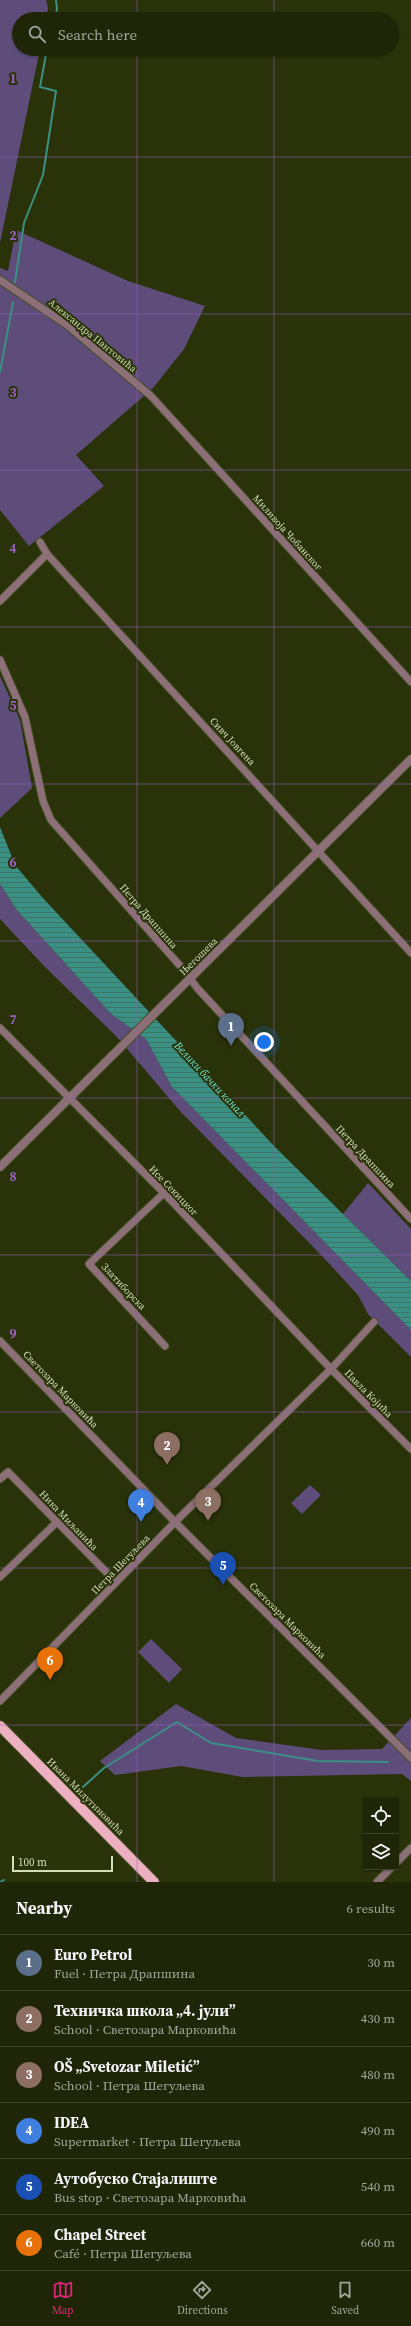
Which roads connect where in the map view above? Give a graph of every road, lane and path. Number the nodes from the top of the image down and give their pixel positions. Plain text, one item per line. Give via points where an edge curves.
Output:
1 (0, 280) edge
2 (151, 396) joint
3 (40, 542) dead end
4 (47, 554) junction
5 (0, 601) edge
6 (0, 660) edge
7 (411, 682) edge
8 (411, 759) edge
9 (319, 851) junction
10 (411, 953) edge
11 (189, 978) junction
12 (0, 1028) edge
13 (68, 1098) junction
14 (0, 1167) edge
15 (164, 1193) junction
16 (411, 1219) edge
17 (374, 1322) dead end
18 (1, 1346) edge
19 (165, 1346) dead end
20 (331, 1369) junction
21 (411, 1449) edge
22 (0, 1480) edge
23 (57, 1522) junction
24 (175, 1522) junction
25 (0, 1576) edge
26 (116, 1582) junction
27 (0, 1701) edge
28 (0, 1726) edge
29 (411, 1758) edge
30 (411, 1848) edge
31 (399, 1860) edge
32 (389, 1870) edge
33 (154, 1882) edge
34 (376, 1882) edge

1 - 2 street, Александра Пантовића via 67,325
2 - 7 street, Миливоја Чобанског
3 - 4 street, Сивч Јовгена
4 - 5 street
4 - 9 street, Сивч Јовгена
6 - 11 street, Петра Драпшина via 26,717 43,801 51,820
8 - 9 street, Његошева
9 - 10 street, Сивч Јовгена
9 - 11 street, Његошева
11 - 13 street, Његошева
11 - 16 street, Петра Драпшина
12 - 13 street, Исе Секицког
13 - 14 street, Његошева
13 - 15 street, Исе Секицког
15 - 19 street, Златиборска via 89,1264
15 - 20 street, Исе Секицког
17 - 20 street, Петра Шегуљева
18 - 24 street, Светозара Марковића
20 - 21 street, Павла Којића
20 - 24 street, Петра Шегуљева
22 - 23 street, Ника Миљанића via 8,1472
23 - 25 street
23 - 26 street, Ника Миљанића
24 - 26 street, Петра Шегуљева
24 - 29 street, Светозара Марковића
26 - 27 street, Петра Шегуљева
28 - 33 main road, Ивана Милутиновића
30 - 31 street
32 - 34 street

